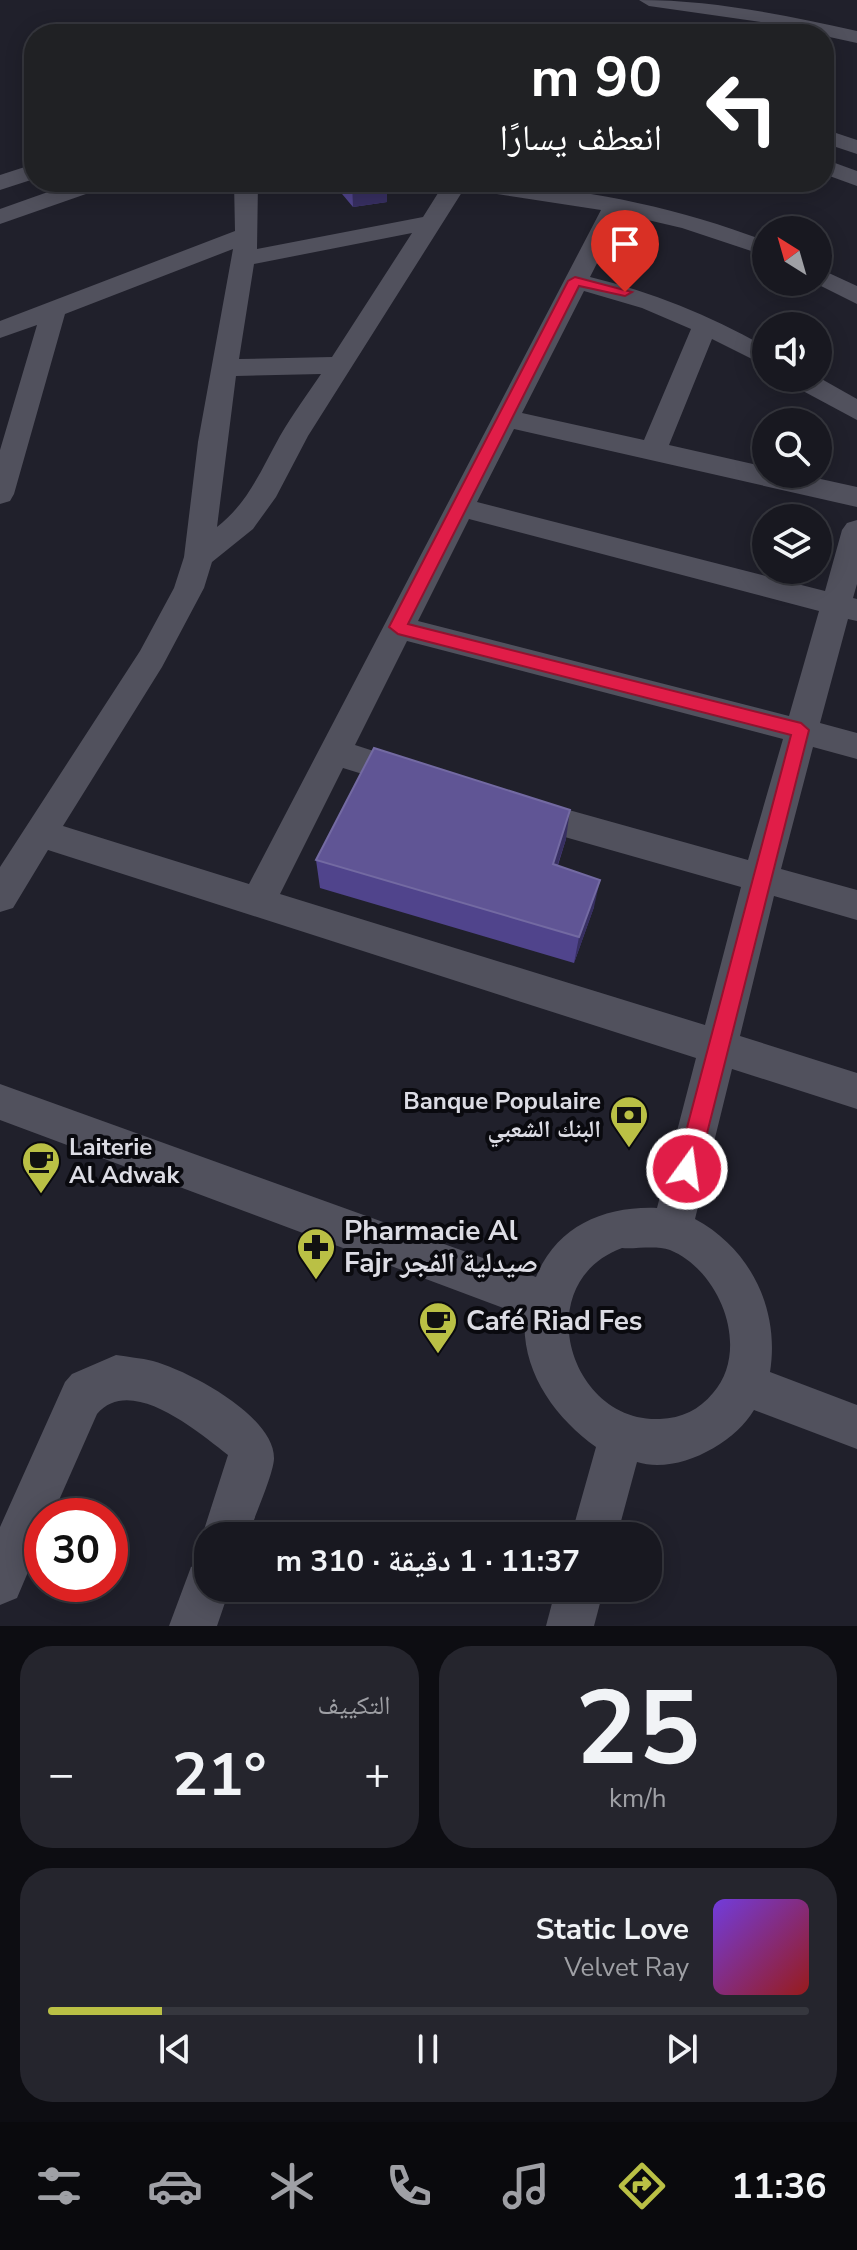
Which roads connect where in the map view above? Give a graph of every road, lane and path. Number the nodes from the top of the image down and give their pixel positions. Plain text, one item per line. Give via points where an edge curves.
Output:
1 (663, 1) edge
2 (798, 24) edge
3 (834, 32) edge
4 (857, 37) edge
5 (834, 139) edge
6 (857, 147) edge
7 (834, 170) edge
8 (24, 175) edge
9 (857, 179) edge
10 (0, 183) edge
11 (70, 192) edge
12 (246, 192) edge
13 (452, 192) edge
14 (534, 192) edge
15 (616, 203) junction
16 (0, 217) edge
17 (432, 222) junction
18 (752, 243) edge
19 (244, 247) junction
20 (575, 281) junction
21 (832, 283) edge
22 (857, 296) edge
23 (54, 309) junction
24 (706, 324) junction
25 (0, 330) edge
26 (752, 350) edge
27 (340, 365) junction
28 (224, 368) junction
29 (824, 392) edge
30 (27, 409) junction
31 (857, 411) edge
32 (505, 418) junction
33 (0, 421) edge
34 (653, 450) junction
35 (0, 494) edge
36 (857, 497) edge
37 (459, 507) junction
38 (857, 530) edge
39 (199, 557) junction
40 (847, 607) edge
41 (398, 627) junction
42 (801, 730) junction
43 (857, 746) edge
44 (334, 752) junction
45 (442, 786) edge
46 (502, 804) edge
47 (40, 833) junction
48 (761, 876) junction
49 (0, 897) edge
50 (257, 904) junction
51 (857, 905) edge
52 (718, 1047) junction
53 (857, 1091) edge
54 (0, 1102) edge
55 (672, 1230) junction
56 (546, 1302) junction
57 (745, 1385) junction
58 (857, 1427) edge
59 (622, 1436) junction
60 (230, 1522) edge
61 (598, 1522) edge
62 (0, 1581) edge
63 (202, 1602) edge
64 (576, 1602) edge
65 (193, 1626) edge
66 (570, 1626) edge

1 - 2 street
3 - 4 street
5 - 6 street
7 - 9 street
8 - 10 street
11 - 16 street
12 - 19 street
13 - 17 street
14 - 15 street
15 - 18 street via 700,223
15 - 20 street
17 - 19 street
17 - 27 street
19 - 23 street
19 - 28 street
20 - 24 street via 647,298
20 - 32 street
21 - 22 street
23 - 25 street
23 - 30 street
24 - 26 street
24 - 34 street
27 - 28 street
27 - 39 street via 243,522
28 - 39 street
29 - 31 street
30 - 33 street
30 - 35 street
32 - 34 street
32 - 37 street
34 - 36 street
37 - 40 street
37 - 41 street
38 - 40 street
39 - 47 street via 159,646
40 - 42 street
41 - 42 street
41 - 44 street
42 - 43 street
42 - 48 street
44 - 45 street
44 - 50 street
46 - 48 street
47 - 49 street
47 - 50 street
48 - 51 street
48 - 52 street
50 - 52 street
52 - 53 street
52 - 55 street
54 - 56 street
55 - 56 street via 622,1228 588,1242 561,1267
55 - 57 street via 727,1269 747,1305 753,1345
56 - 59 street via 545,1342 559,1382 585,1415
57 - 58 street
57 - 59 street via 725,1415 696,1436 659,1442
59 - 61 street
60 - 62 street via 251,1459 247,1442 203,1408 153,1383 116,1377 81,1398
63 - 65 street
64 - 66 street

